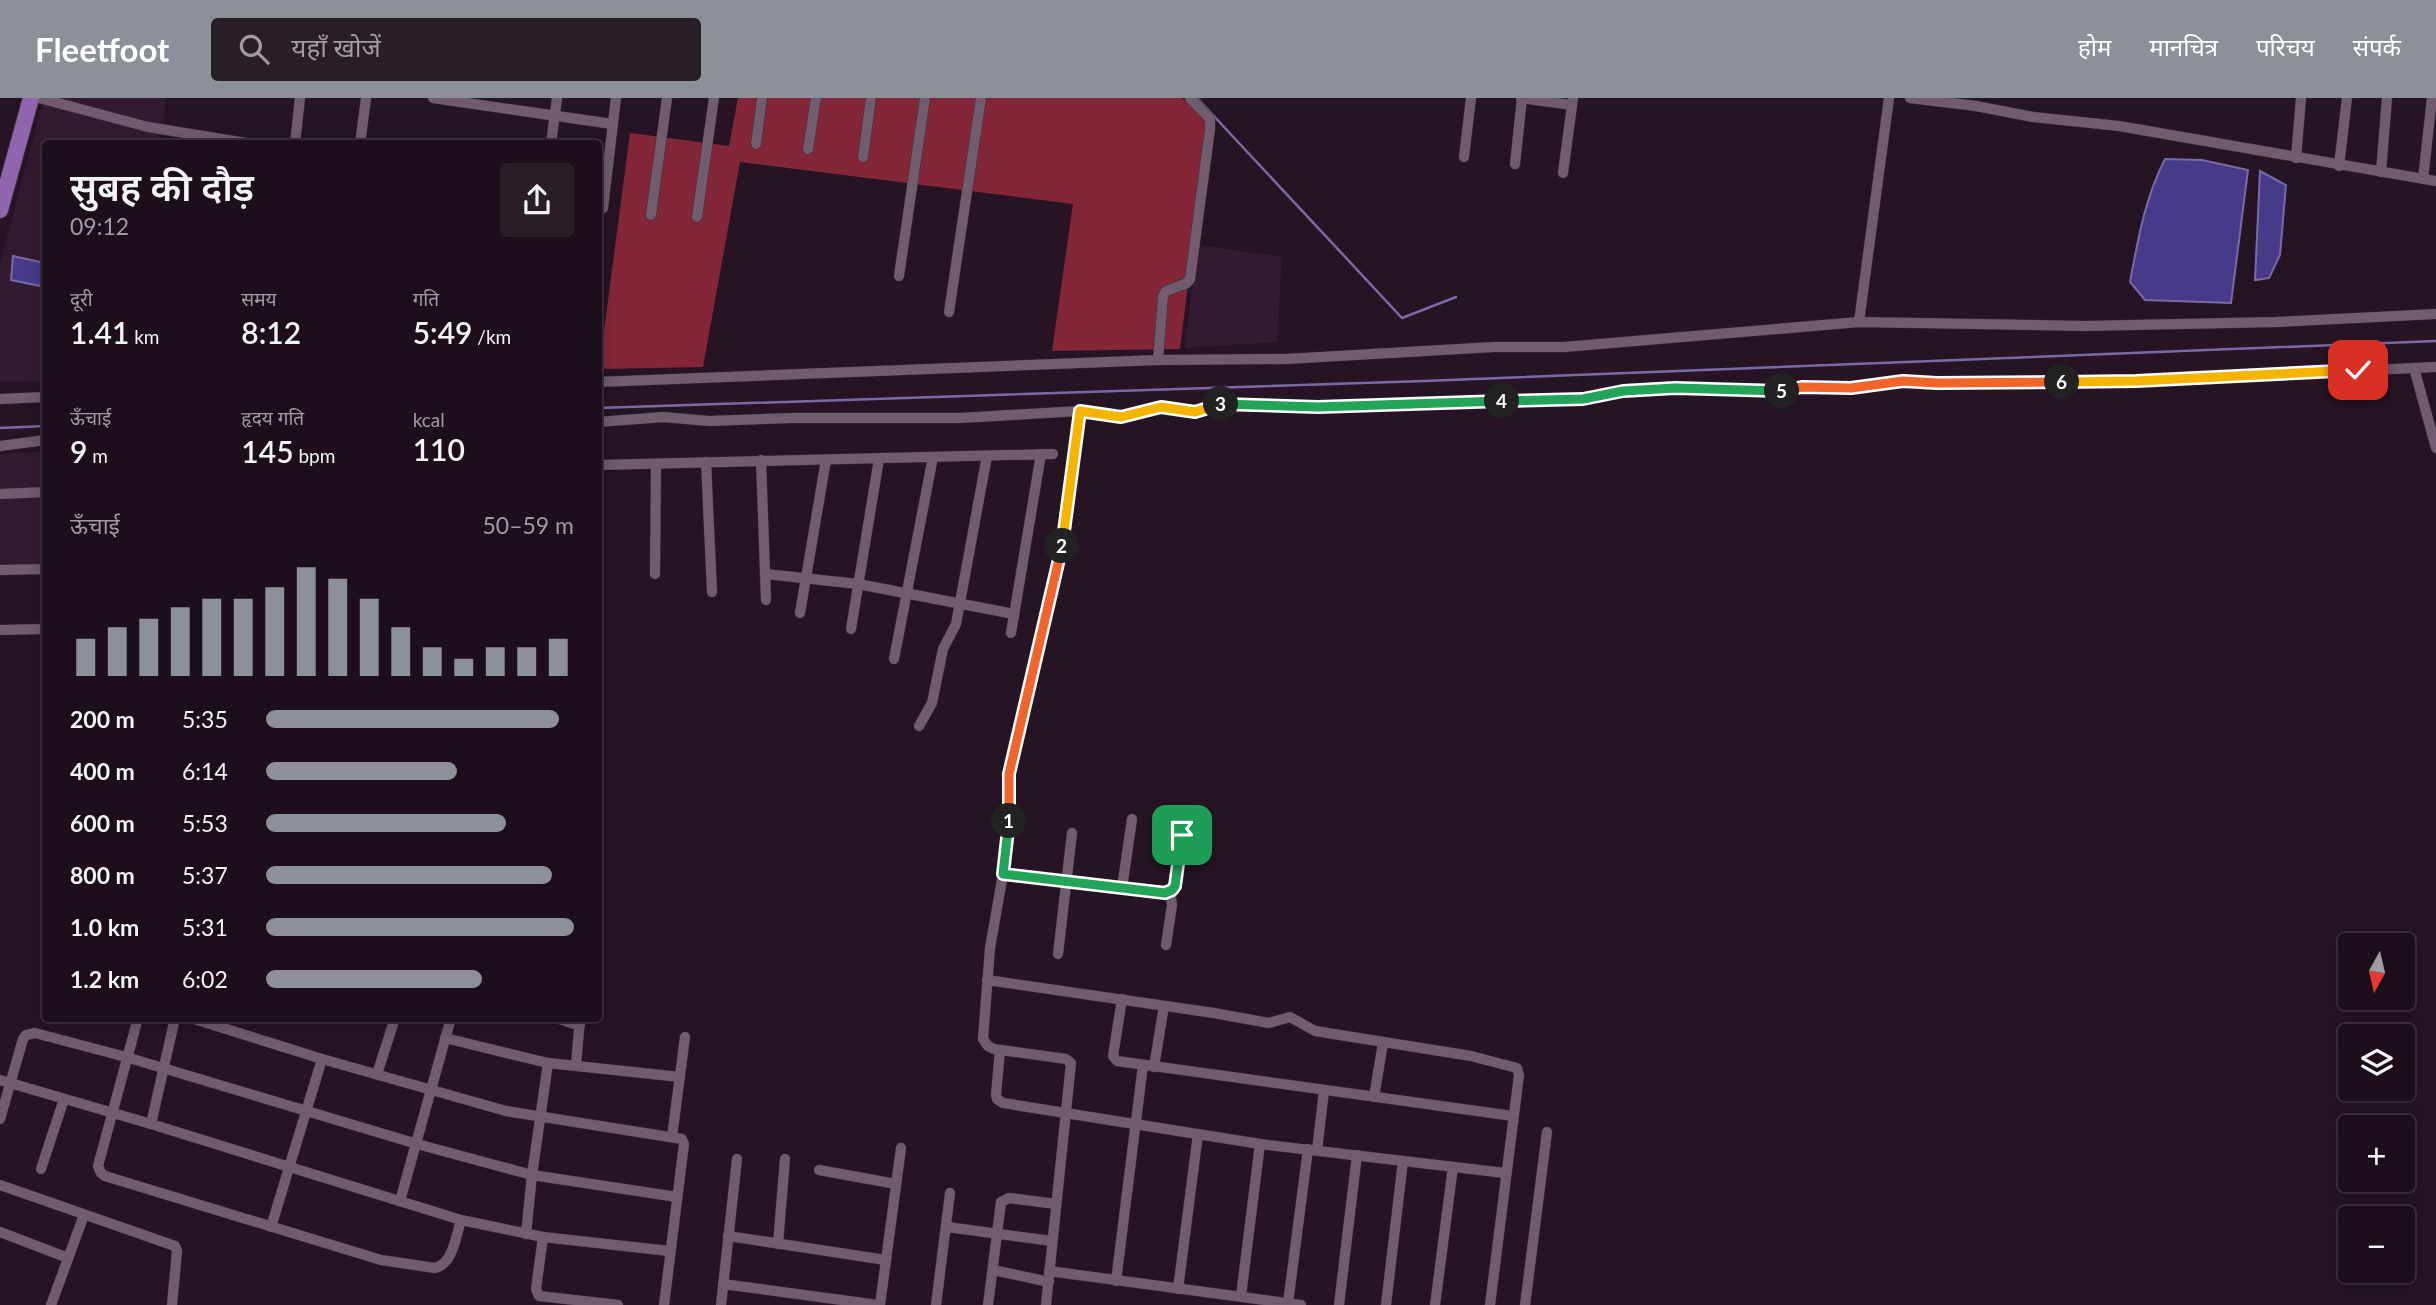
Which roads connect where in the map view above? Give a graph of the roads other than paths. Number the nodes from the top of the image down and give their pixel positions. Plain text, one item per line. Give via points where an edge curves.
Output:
1 (31, 98) edge
2 (39, 98) edge
3 (300, 98) edge
4 (366, 98) edge
5 (433, 98) edge
6 (556, 98) edge
7 (616, 98) edge
8 (667, 98) edge
9 (715, 98) edge
10 (762, 98) edge
11 (816, 98) edge
12 (872, 98) edge
13 (925, 98) edge
14 (981, 98) edge
15 (1189, 98) edge
16 (1471, 98) edge
17 (1522, 98) edge
18 (1889, 98) edge
19 (1910, 98) edge
20 (2301, 98) edge
21 (2347, 98) edge
22 (2388, 98) edge
23 (2432, 98) edge
24 (1572, 101) edge
25 (1976, 102) edge
26 (554, 117) junction
27 (612, 124) junction
28 (207, 140) edge
29 (295, 140) edge
30 (361, 140) edge
31 (551, 140) edge
32 (756, 144) dead end
33 (808, 149) dead end
34 (863, 157) dead end
35 (1464, 157) dead end
36 (2296, 158) junction
37 (1515, 164) dead end
38 (2339, 166) junction
39 (2381, 172) junction
40 (1563, 173) dead end
41 (2423, 179) junction
42 (2436, 181) edge
43 (3, 188) edge
44 (603, 208) dead end
45 (0, 210) edge
46 (651, 215) dead end
47 (697, 217) dead end
48 (899, 276) dead end
49 (949, 312) dead end
50 (2436, 314) edge
51 (1859, 322) junction
52 (1158, 360) junction
53 (2436, 367) edge
54 (2414, 368) junction
55 (602, 382) edge
56 (42, 397) edge
57 (0, 399) edge
58 (1080, 411) junction
59 (602, 422) edge
60 (42, 441) edge
61 (0, 446) edge
62 (2436, 448) edge
63 (1041, 454) junction
64 (1053, 454) dead end
65 (987, 456) junction
66 (933, 457) junction
67 (879, 459) junction
68 (761, 460) junction
69 (826, 460) junction
70 (706, 461) junction
71 (656, 464) junction
72 (602, 465) edge
73 (42, 492) edge
74 (0, 494) edge
75 (42, 569) edge
76 (0, 570) edge
77 (654, 574) dead end
78 (766, 574) junction
79 (806, 578) junction
80 (858, 584) junction
81 (712, 592) dead end
82 (907, 593) junction
83 (766, 600) dead end
84 (960, 603) junction
85 (800, 613) dead end
86 (1014, 614) junction
87 (42, 629) edge
88 (851, 629) dead end
89 (0, 630) edge
90 (1011, 633) dead end
91 (894, 659) dead end
92 (919, 726) dead end
93 (1132, 819) dead end
94 (1072, 833) dead end
95 (1182, 835) dead end
96 (1003, 874) junction
97 (1066, 881) junction
98 (1122, 888) junction
99 (1170, 891) junction
100 (1166, 945) dead end
101 (1058, 954) dead end
102 (987, 980) junction
103 (1122, 999) junction
104 (1164, 1006) junction
105 (137, 1022) edge
106 (174, 1022) edge
107 (204, 1022) edge
108 (394, 1022) edge
109 (450, 1022) edge
110 (580, 1022) edge
111 (685, 1037) dead end
112 (445, 1038) junction
113 (1383, 1043) junction
114 (1000, 1050) junction
115 (126, 1057) junction
116 (322, 1059) junction
117 (548, 1063) junction
118 (576, 1065) junction
119 (1143, 1065) junction
120 (1154, 1067) junction
121 (165, 1069) junction
122 (377, 1074) junction
123 (680, 1077) junction
124 (5, 1081) edge
125 (431, 1091) junction
126 (1325, 1091) junction
127 (1374, 1097) junction
128 (64, 1099) junction
129 (307, 1111) junction
130 (111, 1112) junction
131 (1067, 1115) junction
132 (1513, 1116) junction
133 (539, 1118) junction
134 (0, 1119) edge
135 (151, 1124) junction
136 (1136, 1125) junction
137 (1547, 1132) dead end
138 (1198, 1134) junction
139 (672, 1137) junction
140 (417, 1144) junction
141 (1260, 1144) junction
142 (901, 1148) dead end
143 (1313, 1149) junction
144 (1357, 1155) junction
145 (737, 1159) dead end
146 (785, 1159) dead end
147 (1404, 1161) junction
148 (290, 1167) junction
149 (1453, 1167) junction
150 (41, 1169) dead end
151 (819, 1170) dead end
152 (1506, 1173) junction
153 (532, 1175) junction
154 (896, 1184) junction
155 (0, 1185) edge
156 (950, 1193) dead end
157 (677, 1197) junction
158 (400, 1201) junction
159 (1056, 1204) junction
160 (84, 1214) junction
161 (461, 1220) junction
162 (271, 1227) junction
163 (947, 1227) junction
164 (0, 1231) edge
165 (526, 1234) junction
166 (998, 1234) junction
167 (728, 1236) junction
168 (543, 1237) junction
169 (1052, 1241) junction
170 (778, 1244) junction
171 (669, 1251) junction
172 (68, 1258) junction
173 (886, 1260) junction
174 (993, 1270) junction
175 (1049, 1277) junction
176 (1116, 1280) junction
177 (723, 1284) junction
178 (1178, 1289) junction
179 (1241, 1296) junction
180 (827, 1302) edge
181 (1288, 1303) junction
182 (51, 1305) edge
183 (172, 1305) edge
184 (618, 1305) edge
185 (664, 1305) edge
186 (721, 1305) edge
187 (879, 1305) edge
188 (936, 1305) edge
189 (988, 1305) edge
190 (1046, 1305) edge
191 (1301, 1305) edge
192 (1339, 1305) edge
193 (1387, 1305) edge
194 (1435, 1305) edge
195 (1490, 1305) edge
196 (1525, 1305) edge

1 - 43 highway
2 - 28 street
3 - 29 street
4 - 30 street
5 - 26 street
6 - 26 street
7 - 27 street
8 - 46 street
9 - 47 street
10 - 32 street
11 - 33 street
12 - 34 street
13 - 48 street
14 - 49 street
15 - 52 street via 1210,119 1210,129 1190,279 1163,296
16 - 35 street
17 - 24 street
17 - 37 street
18 - 51 street
19 - 25 street
20 - 36 street
21 - 38 street
22 - 39 street
23 - 41 street
24 - 40 street
25 - 36 street via 2033,117 2119,126
26 - 27 street
26 - 31 street
27 - 44 street
36 - 38 street
38 - 39 street
39 - 41 street
41 - 42 street
43 - 45 highway
50 - 51 street via 2085,326
51 - 52 street via 1564,347
52 - 55 street
53 - 54 street
54 - 58 street via 2136,381 1903,381 1783,391 1675,388 1583,399 1411,405 1232,403 1195,412 1161,407 1121,417
54 - 62 street
56 - 57 street
58 - 59 street via 960,418 709,421 663,417
58 - 96 street via 1059,566 1009,774
60 - 61 street
63 - 64 street
63 - 65 street
63 - 86 street
65 - 66 street
65 - 84 street
66 - 67 street
66 - 82 street
67 - 69 street
67 - 80 street
68 - 69 street
68 - 70 street
68 - 78 street
69 - 79 street
70 - 71 street
70 - 81 street
71 - 72 street
71 - 77 street
73 - 74 street
75 - 76 street
78 - 79 street
78 - 83 street
79 - 80 street
79 - 85 street
80 - 82 street
80 - 88 street
82 - 84 street
82 - 91 street
84 - 86 street
84 - 92 street via 956,624 943,649 932,703
86 - 90 street
87 - 89 street
93 - 98 street
94 - 97 street
95 - 99 street via 1175,886
96 - 97 street
96 - 102 street
97 - 98 street
97 - 101 street
98 - 99 street
99 - 100 street
102 - 103 street
102 - 114 street via 983,1039
103 - 104 street
103 - 119 street via 1113,1058
104 - 113 street via 1269,1023 1290,1017 1315,1031
104 - 120 street
105 - 115 street
106 - 121 street
107 - 116 street
108 - 122 street
109 - 112 street
110 - 118 street
111 - 123 street
112 - 117 street
112 - 125 street
113 - 127 street
113 - 132 street via 1471,1056 1517,1069
114 - 131 street via 999,1102
114 - 131 street via 1069,1060
115 - 121 street
115 - 124 street via 28,1034
115 - 130 street
116 - 122 street
116 - 129 street
117 - 118 street
117 - 133 street
118 - 123 street
119 - 120 street
119 - 136 street
120 - 126 street
121 - 129 street
121 - 135 street
122 - 125 street
123 - 139 street
124 - 128 street
124 - 134 street
125 - 133 street
125 - 140 street
126 - 127 street
126 - 143 street
127 - 132 street
128 - 130 street
128 - 150 street
129 - 140 street
129 - 148 street
130 - 135 street
130 - 162 street via 98,1166 101,1173
131 - 136 street
131 - 159 street
132 - 152 street
133 - 139 street
133 - 153 street
135 - 148 street
136 - 138 street
136 - 176 street
137 - 196 street
138 - 141 street
138 - 178 street
139 - 157 street via 684,1144
140 - 153 street
140 - 158 street
141 - 143 street
141 - 179 street
142 - 154 street
143 - 144 street
143 - 181 street
144 - 147 street
144 - 192 street
145 - 167 street
146 - 170 street
147 - 149 street
147 - 193 street
148 - 158 street
148 - 162 street
149 - 152 street
149 - 194 street
151 - 154 street
152 - 195 street
153 - 157 street
153 - 165 street
154 - 173 street
155 - 160 street
156 - 163 street
157 - 171 street
158 - 161 street
159 - 166 street via 1005,1199 1000,1205
159 - 169 street
160 - 172 street
160 - 183 street via 175,1246
161 - 162 street via 448,1259 435,1268 394,1263
161 - 165 street
163 - 166 street
163 - 188 street
164 - 172 street
165 - 168 street
166 - 169 street
166 - 174 street
167 - 170 street
167 - 177 street
168 - 171 street
168 - 184 street via 539,1296
169 - 175 street
170 - 173 street
171 - 185 street
172 - 182 street
173 - 187 street
174 - 175 street
174 - 189 street
175 - 176 street
175 - 190 street
176 - 178 street
177 - 180 street
177 - 186 street
178 - 179 street
179 - 181 street
180 - 187 street
181 - 191 street

